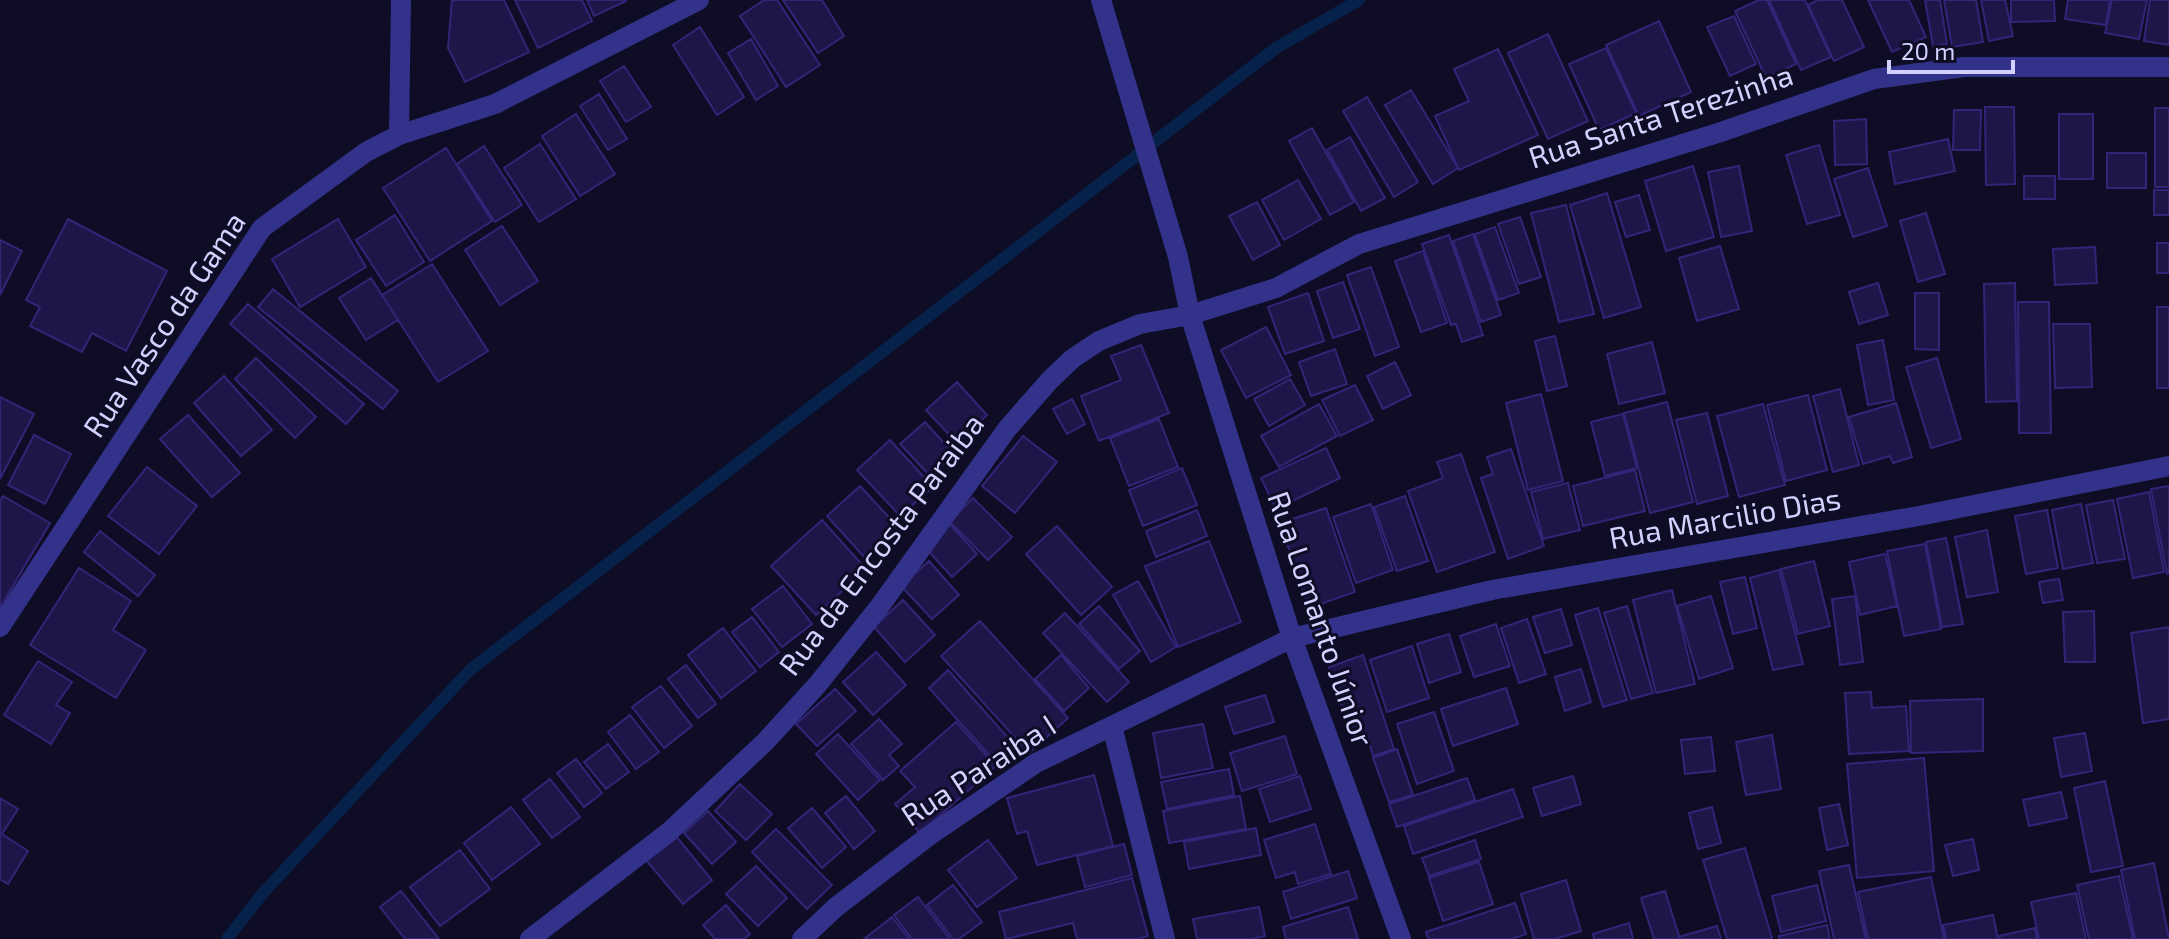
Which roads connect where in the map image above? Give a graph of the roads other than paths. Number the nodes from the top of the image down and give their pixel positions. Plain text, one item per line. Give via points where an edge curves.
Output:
1 (401, 0) edge
2 (699, 0) edge
3 (1101, 0) edge
4 (2169, 67) edge
5 (399, 135) junction
6 (1190, 315) junction
7 (2169, 466) edge
8 (0, 627) edge
9 (1292, 638) junction
10 (1112, 726) junction
11 (530, 939) edge
12 (802, 939) edge
13 (1165, 939) edge
14 (1401, 939) edge

1 - 5 street
2 - 5 street, Rua Vasco da Gama via 495,104
3 - 6 street, Rua Lomanto Júnior via 1178,257
4 - 6 street, Rua Santa Terezinha via 1964,67 1874,79 1359,244 1276,288
5 - 8 street, Rua Vasco da Gama via 366,152 262,228
6 - 9 street, Rua Lomanto Júnior
6 - 11 street, Rua da Encosta Paraiba via 1119,331 1072,359 1007,429 872,617 765,742 669,832
7 - 9 street, Rua Marcilio Dias via 1919,516 1492,590
9 - 10 street, Rua Paraiba I
9 - 14 street, Rua Lomanto Júnior
10 - 12 street, Rua Paraiba I via 1036,763 930,835
10 - 13 street

